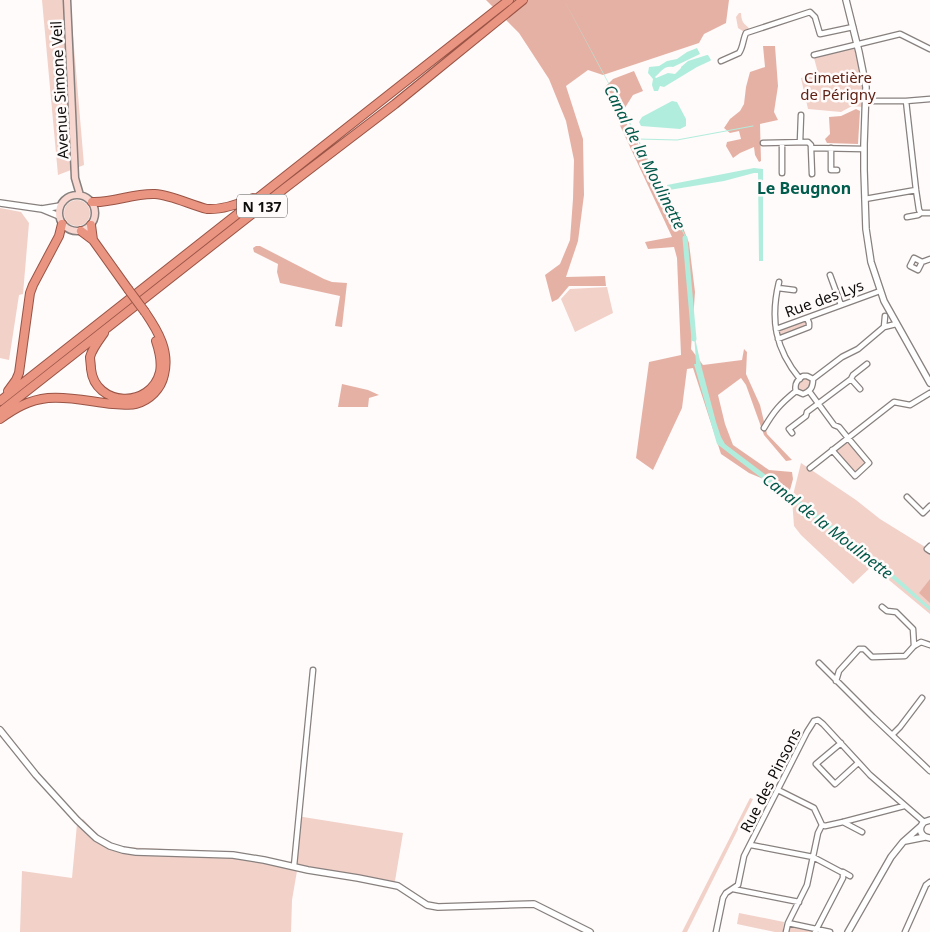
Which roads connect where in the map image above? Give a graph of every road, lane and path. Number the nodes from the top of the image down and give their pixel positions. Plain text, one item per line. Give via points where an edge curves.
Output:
1 (67, 0) edge
2 (509, 0) edge
3 (523, 0) edge
4 (846, 0) edge
5 (852, 26) junction
6 (857, 45) junction
7 (930, 49) edge
8 (814, 54) dead end
9 (721, 61) dead end
10 (930, 99) edge
11 (866, 101) junction
12 (906, 101) junction
13 (801, 115) dead end
14 (800, 142) junction
15 (763, 143) dead end
16 (782, 143) junction
17 (811, 148) junction
18 (831, 148) junction
19 (864, 149) junction
20 (837, 170) dead end
21 (782, 174) dead end
22 (812, 174) dead end
23 (75, 178) junction
24 (916, 190) junction
25 (264, 193) junction
26 (80, 195) junction
27 (71, 196) junction
28 (865, 199) junction
29 (92, 202) junction
30 (0, 203) edge
31 (60, 206) junction
32 (42, 209) junction
33 (921, 213) junction
34 (930, 213) edge
35 (907, 217) dead end
36 (61, 220) junction
37 (91, 225) junction
38 (81, 231) junction
39 (93, 240) junction
40 (930, 259) edge
41 (922, 262) dead end
42 (830, 275) dead end
43 (794, 290) dead end
44 (880, 291) junction
45 (841, 304) junction
46 (147, 315) junction
47 (885, 316) dead end
48 (807, 318) junction
49 (896, 324) junction
50 (884, 327) junction
51 (107, 328) junction
52 (776, 328) junction
53 (778, 339) junction
54 (867, 364) dead end
55 (851, 378) junction
56 (800, 379) junction
57 (813, 379) junction
58 (930, 382) edge
59 (860, 389) dead end
60 (796, 391) junction
61 (809, 391) junction
62 (930, 393) edge
63 (0, 400) edge
64 (818, 403) junction
65 (0, 412) edge
66 (0, 419) edge
67 (764, 428) dead end
68 (792, 433) dead end
69 (848, 438) junction
70 (832, 450) junction
71 (810, 468) dead end
72 (907, 497) dead end
73 (930, 506) edge
74 (882, 607) dead end
75 (914, 646) junction
76 (930, 646) edge
77 (819, 663) dead end
78 (314, 670) dead end
79 (836, 681) junction
80 (922, 698) dead end
81 (0, 730) edge
82 (892, 735) junction
83 (840, 743) junction
84 (858, 763) junction
85 (930, 771) edge
86 (778, 790) junction
87 (904, 806) junction
88 (849, 822) junction
89 (925, 823) edge
90 (822, 825) junction
91 (862, 832) dead end
92 (928, 838) edge
93 (903, 842) junction
94 (751, 845) junction
95 (813, 857) junction
96 (294, 866) junction
97 (930, 882) edge
98 (738, 885) junction
99 (732, 889) junction
100 (741, 891) junction
101 (799, 902) junction
102 (788, 923) junction
103 (816, 931) edge
104 (590, 932) edge
105 (716, 932) edge
106 (786, 932) edge
107 (830, 932) edge
108 (848, 932) edge
109 (905, 932) edge

1 - 23 main road, Avenue Simone Veil
2 - 25 highway, N 137
3 - 51 highway, N 137
4 - 5 street
5 - 6 street
5 - 9 street via 820,34 810,12 746,33 741,51
6 - 7 street via 900,34
6 - 8 street
6 - 11 street via 865,75
10 - 12 street
11 - 12 street
11 - 19 street
12 - 24 street
13 - 14 street
14 - 16 street
14 - 17 street via 808,142
15 - 16 street
16 - 21 street
17 - 18 street
17 - 22 street
18 - 19 street
18 - 20 street via 831,170
19 - 28 street
23 - 26 main road, Avenue Simone Veil
23 - 27 main road, Avenue Simone Veil
24 - 28 street
24 - 33 street
25 - 29 highway via 214,209 156,194
25 - 63 highway, N 137
26 - 27 main road
26 - 29 main road
27 - 31 main road
28 - 44 street via 868,248
29 - 37 main road via 96,214
30 - 32 street
31 - 32 street
31 - 36 main road
32 - 36 street
33 - 34 street
33 - 35 street
36 - 38 main road via 71,230
36 - 63 highway via 59,236 30,293 19,374
37 - 38 main road
37 - 39 highway
38 - 39 highway
39 - 46 highway, bridge
40 - 41 street
42 - 45 street
43 - 52 street via 779,285 774,316
44 - 45 street, Rue des Lys
44 - 49 street
45 - 48 street, Rue des Lys
46 - 51 highway via 158,346 160,370 152,388 133,398 110,396 101,390 91,372 90,357
46 - 66 highway via 156,327 167,360 163,381 148,398 126,405 48,398 31,401
47 - 50 street
48 - 52 street, Rue des Lys
48 - 53 street via 809,327
49 - 50 street
49 - 58 street
50 - 57 street
51 - 65 highway, N 137
52 - 53 street
53 - 56 street via 788,363
54 - 55 street
55 - 59 street
55 - 64 street
56 - 57 street via 807,376
56 - 60 street
57 - 61 street
60 - 61 street via 803,394
60 - 67 street via 774,411
61 - 64 street
62 - 69 street via 910,406 894,402
64 - 68 street via 789,429
64 - 69 street
69 - 70 street
69 - 70 street via 869,463 854,476
70 - 71 street
72 - 73 street via 923,513
74 - 75 street via 896,612 913,629
75 - 76 street via 921,642
75 - 79 street via 905,656 872,657 864,649 859,649 839,672
77 - 79 street
78 - 96 street
79 - 82 street
80 - 82 street
81 - 96 street via 77,820 110,846 136,852 233,855
82 - 85 street
83 - 84 street, Rue des Pinsons
83 - 84 street via 816,764 835,784
83 - 86 street, Rue des Pinsons via 823,724 814,721
84 - 87 street, Rue des Pinsons
86 - 90 street via 814,808
86 - 94 street, Rue des Pinsons
87 - 88 street
87 - 89 street, Rue des Pinsons
88 - 90 street
88 - 91 street
89 - 92 street via 921,832
89 - 93 street
90 - 95 street
92 - 93 street
93 - 108 street
94 - 95 street
94 - 98 street, Rue des Pinsons via 744,856
95 - 101 street via 808,885
95 - 103 street via 845,875
96 - 104 street via 398,886 427,905 438,907 534,904
97 - 109 street
98 - 99 street
98 - 100 street
99 - 100 street
99 - 105 street via 723,898
100 - 101 street
101 - 102 street
102 - 103 street
102 - 106 street
103 - 107 street

